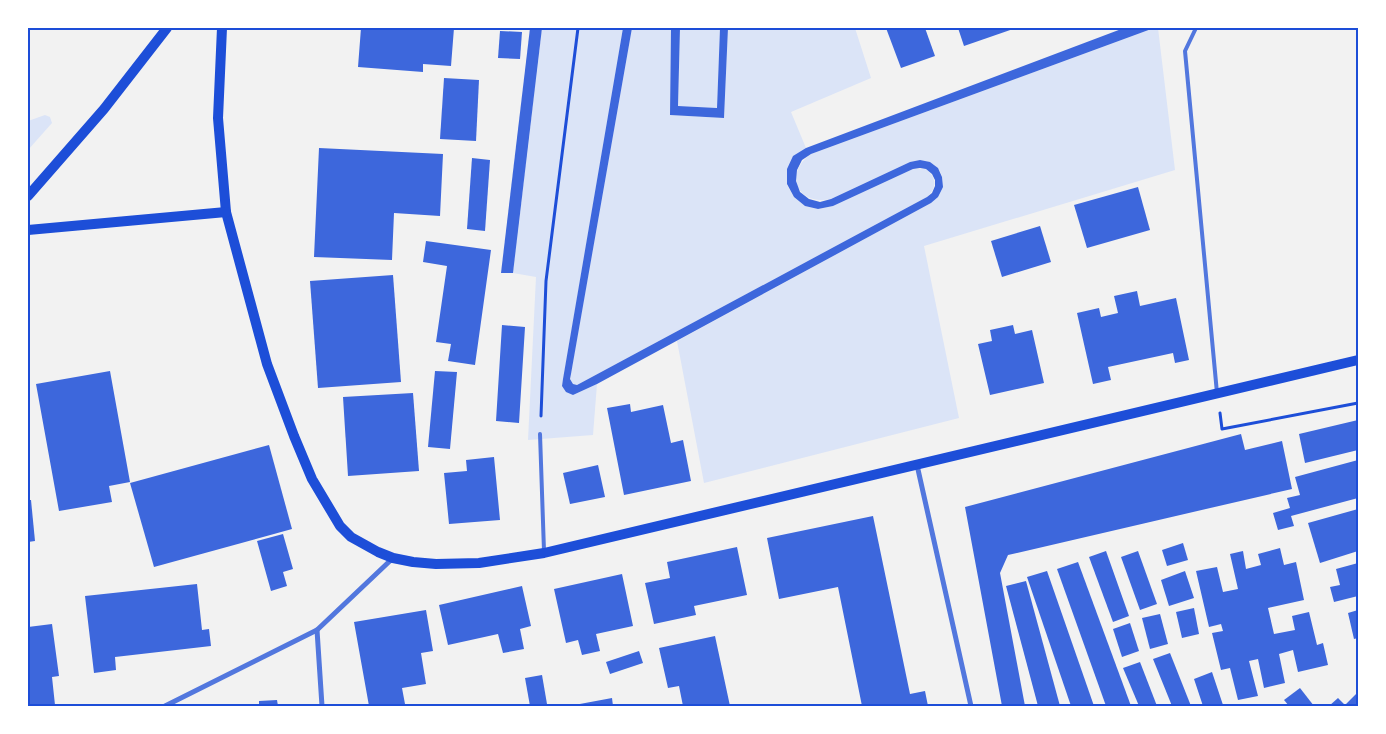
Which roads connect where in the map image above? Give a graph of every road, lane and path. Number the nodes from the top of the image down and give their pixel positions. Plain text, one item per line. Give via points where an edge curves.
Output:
1 (167, 28) edge
2 (222, 28) edge
3 (578, 28) edge
4 (1196, 28) edge
5 (28, 196) edge
6 (226, 212) junction
7 (28, 230) edge
8 (1358, 360) edge
9 (1218, 393) junction
10 (1358, 402) edge
11 (540, 434) joint
12 (916, 464) junction
13 (544, 553) junction
14 (393, 558) junction
15 (317, 630) junction
16 (165, 706) edge
17 (322, 706) edge
18 (971, 706) edge

1 - 5 main road via 104,109
2 - 6 main road via 218,118
3 - 11 path via 546,281
4 - 9 lane via 1185,51
6 - 7 main road
6 - 14 main road via 268,364 312,479 340,526 351,537
8 - 9 main road
9 - 10 path via 1222,429
9 - 12 main road
11 - 13 lane
12 - 13 main road
12 - 18 street
13 - 14 main road via 458,564
14 - 15 street
15 - 16 street
15 - 17 street

